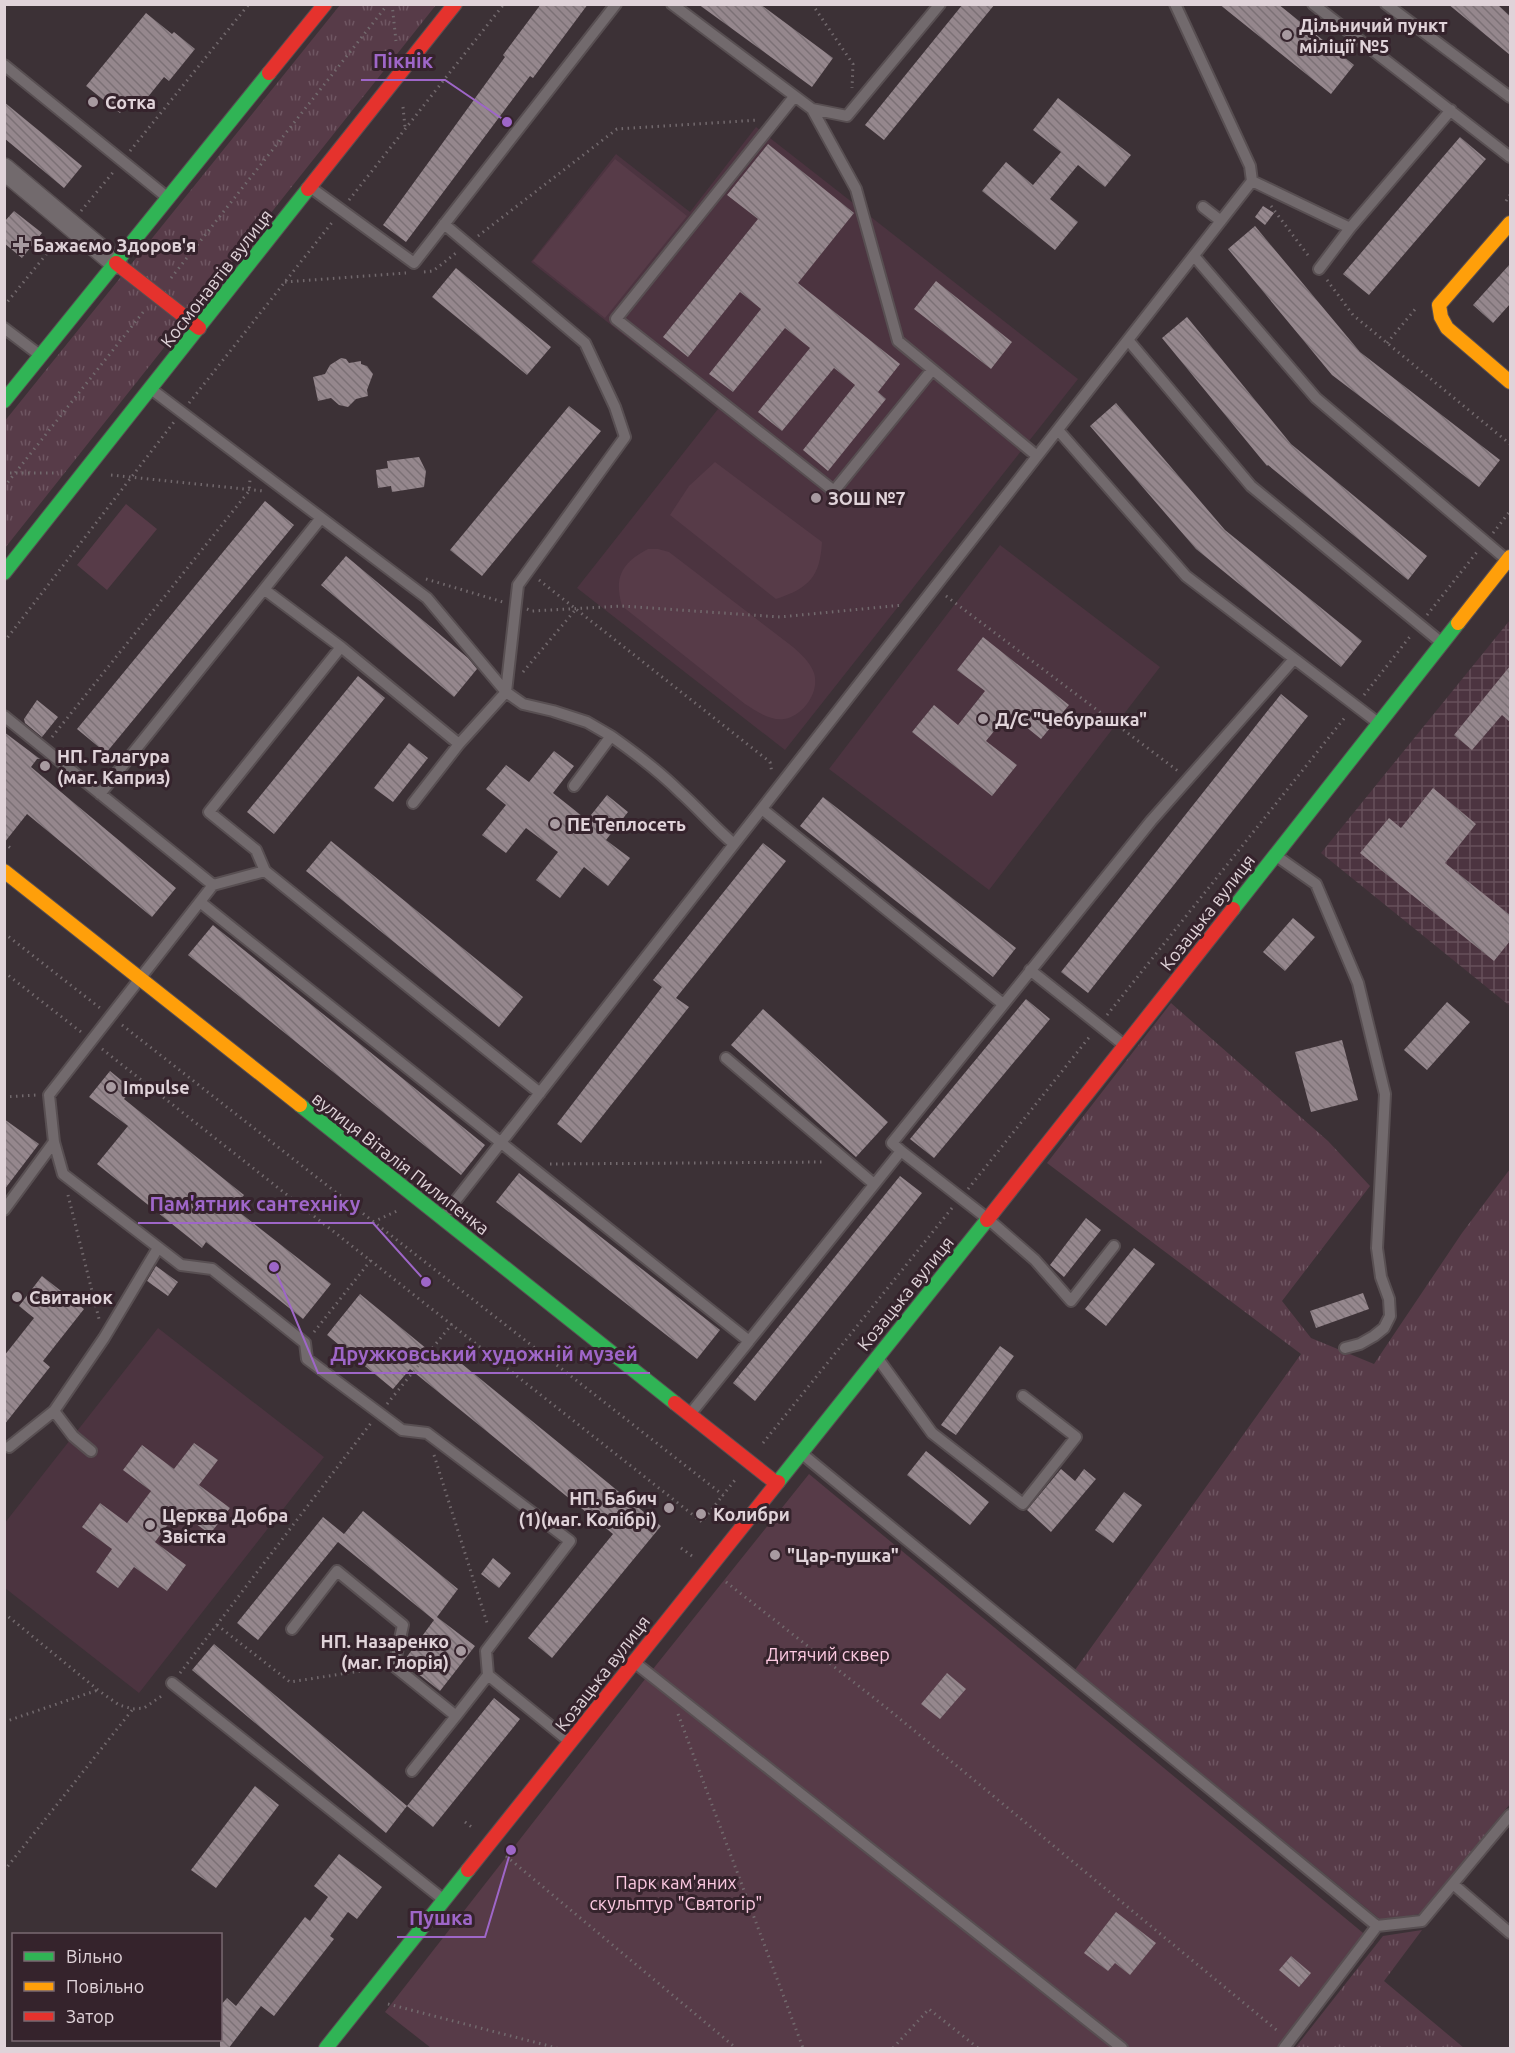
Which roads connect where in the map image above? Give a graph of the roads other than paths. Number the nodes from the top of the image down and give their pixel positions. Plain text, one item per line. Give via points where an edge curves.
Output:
1 (325, 4) edge
2 (455, 4) edge
3 (616, 4) edge
4 (672, 4) edge
5 (940, 4) edge
6 (1175, 4) edge
7 (1313, 4) edge
8 (1386, 4) edge
9 (4, 65) edge
10 (794, 97) junction
11 (1510, 98) edge
12 (812, 110) junction
13 (1450, 110) junction
14 (1510, 157) edge
15 (4, 169) edge
16 (1252, 181) junction
17 (310, 187) junction
18 (169, 198) junction
19 (1203, 207) dead end
20 (1221, 221) junction
21 (1510, 223) edge
22 (444, 224) junction
23 (1350, 228) junction
24 (1194, 256) junction
25 (116, 263) junction
26 (1319, 269) road end
27 (4, 328) edge
28 (199, 328) junction
29 (1128, 340) junction
30 (41, 356) junction
31 (932, 370) junction
32 (1510, 382) edge
33 (150, 389) junction
34 (4, 401) edge
35 (1058, 430) junction
36 (1037, 456) junction
37 (321, 518) junction
38 (1509, 559) edge
39 (4, 573) edge
40 (265, 590) junction
41 (1443, 643) junction
42 (341, 646) junction
43 (1294, 659) junction
44 (506, 692) junction
45 (4, 717) edge
46 (1379, 723) junction
47 (611, 736) junction
48 (459, 744) junction
49 (574, 786) dead end
50 (100, 794) junction
51 (412, 803) dead end
52 (762, 809) junction
53 (734, 844) junction
54 (1275, 855) junction
55 (4, 871) edge
56 (265, 871) junction
57 (213, 885) junction
58 (200, 902) junction
59 (1030, 970) junction
60 (141, 979) junction
61 (1003, 1004) junction
62 (1124, 1045) junction
63 (726, 1058) dead end
64 (540, 1093) junction
65 (54, 1142) junction
66 (501, 1143) junction
67 (901, 1151) junction
68 (874, 1184) junction
69 (4, 1210) edge
70 (442, 1218) junction
71 (988, 1219) junction
72 (1114, 1246) dead end
73 (158, 1248) junction
74 (749, 1341) junction
75 (1345, 1348) dead end
76 (877, 1357) junction
77 (1023, 1396) dead end
78 (54, 1411) junction
79 (690, 1415) junction
80 (9, 1447) dead end
81 (91, 1451) dead end
82 (800, 1452) junction
83 (776, 1483) junction
84 (292, 1629) dead end
85 (633, 1662) junction
86 (488, 1675) junction
87 (172, 1683) road end
88 (456, 1716) junction
89 (570, 1742) junction
90 (412, 1770) dead end
91 (1510, 1815) edge
92 (1453, 1884) junction
93 (444, 1900) junction
94 (1377, 1926) junction
95 (1510, 1933) edge
96 (1286, 2045) edge
97 (326, 2049) edge
98 (1122, 2049) edge

1 - 18 street
2 - 17 street, Космонавтів вулиця
3 - 22 lane
4 - 10 lane
5 - 12 lane via 847,116
6 - 16 lane via 1250,166
7 - 13 lane
8 - 11 lane
9 - 18 lane
10 - 12 lane
10 - 31 lane via 616,319 834,491
12 - 31 lane via 856,189 898,341
13 - 14 lane
13 - 23 lane
15 - 25 street
16 - 20 lane
16 - 23 lane
17 - 22 lane via 414,263
17 - 28 street, Космонавтів вулиця
18 - 25 street
19 - 20 lane
20 - 24 lane
21 - 32 street via 1439,305 1447,328
22 - 44 lane via 585,343 625,437 518,585
23 - 26 lane
24 - 29 lane
24 - 38 lane via 1316,398
25 - 28 street
25 - 30 street
27 - 30 lane
28 - 33 street, Космонавтів вулиця
29 - 35 lane
29 - 41 lane via 1251,486
30 - 34 street
31 - 36 lane
33 - 37 lane
33 - 39 street, Космонавтів вулиця
35 - 36 lane
35 - 43 lane via 1186,576
36 - 52 lane
37 - 40 lane
37 - 44 lane via 427,598
38 - 41 street, Козацька вулиця
40 - 42 lane
40 - 50 lane
41 - 46 street, Козацька вулиця
42 - 48 lane
42 - 56 lane via 209,812 256,850
43 - 46 lane
43 - 59 lane via 1151,821
44 - 47 lane via 524,704 587,722
44 - 48 lane
45 - 50 lane
46 - 54 street, Козацька вулиця
47 - 49 lane
47 - 53 lane via 641,757
48 - 51 lane
50 - 57 lane
52 - 53 lane
52 - 61 lane
53 - 64 lane
54 - 62 street, Козацька вулиця
54 - 75 lane via 1316,884 1358,982 1385,1094 1377,1248 1390,1316 1374,1336
55 - 60 street, вулиця Віталія Пилипенка
56 - 57 lane
56 - 64 lane
57 - 58 lane
58 - 60 lane
58 - 66 lane
59 - 61 lane
59 - 62 lane
60 - 65 lane via 49,1095
60 - 70 street, вулиця Віталія Пилипенка
61 - 67 lane via 892,1143
62 - 71 street, Козацька вулиця
63 - 68 lane
64 - 66 lane
65 - 69 lane
65 - 73 lane via 63,1174
66 - 70 lane
66 - 74 lane
67 - 68 lane
67 - 71 lane
68 - 74 lane
70 - 79 street, вулиця Віталія Пилипенка
71 - 72 lane via 1035,1260 1071,1301
71 - 76 street, Козацька вулиця
73 - 78 lane
73 - 86 lane via 181,1265 212,1269 305,1343 307,1359 402,1430 428,1433 570,1541 486,1651
74 - 79 lane
76 - 77 lane via 932,1433 1023,1504 1076,1437
76 - 82 street, Козацька вулиця
78 - 80 lane
78 - 81 lane via 73,1436
79 - 83 street, вулиця Віталія Пилипенка
82 - 83 street, Козацька вулиця
82 - 94 lane
83 - 85 street, Козацька вулиця
84 - 88 lane via 337,1571 403,1624 394,1666
85 - 89 street, Козацька вулиця
85 - 98 lane
86 - 88 lane
86 - 89 lane
87 - 93 lane
88 - 90 lane
89 - 93 street, Козацька вулиця
91 - 92 lane
92 - 94 lane via 1422,1921
92 - 95 lane
93 - 97 street, Козацька вулиця
94 - 96 lane

